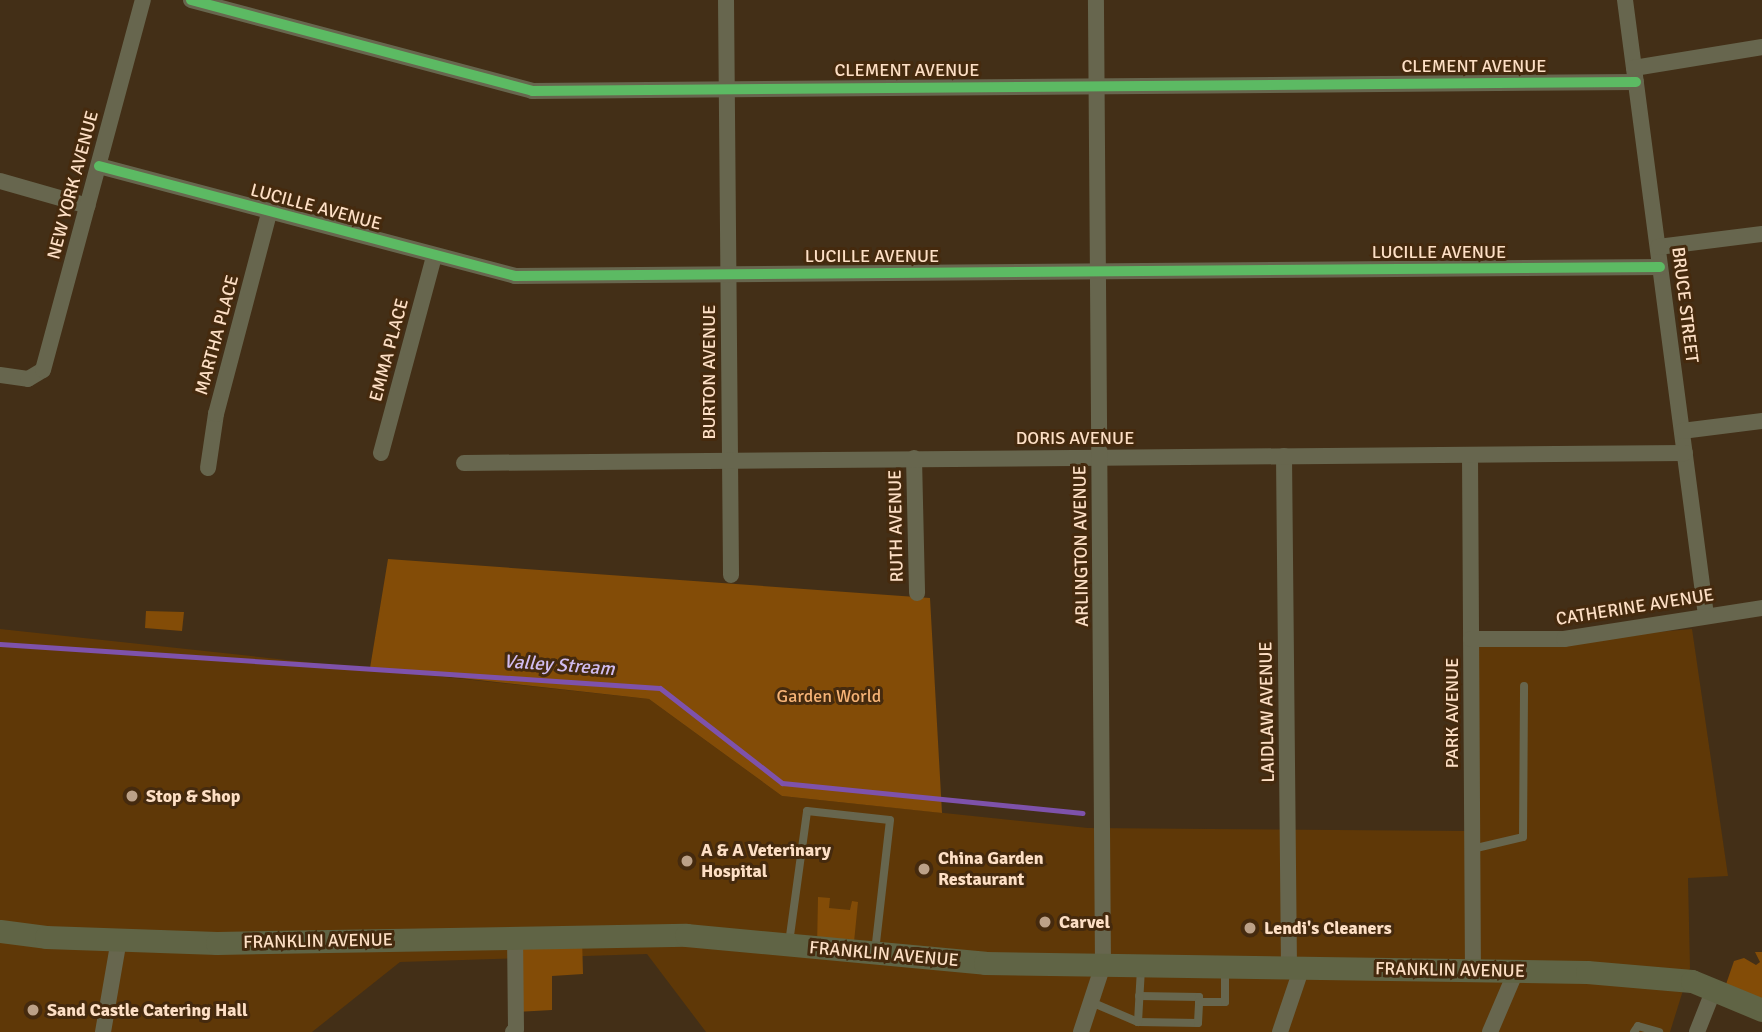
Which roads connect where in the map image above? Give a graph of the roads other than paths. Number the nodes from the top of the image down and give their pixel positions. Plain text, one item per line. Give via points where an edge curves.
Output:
1 (143, 0) edge
2 (191, 0) edge
3 (726, 0) edge
4 (1096, 0) edge
5 (1625, 0) edge
6 (1762, 47) edge
7 (1635, 75) junction
8 (1097, 87) junction
9 (726, 89) junction
10 (99, 166) junction
11 (0, 180) edge
12 (88, 205) junction
13 (270, 213) junction
14 (1762, 234) edge
15 (1658, 247) junction
16 (434, 257) junction
17 (1660, 267) junction
18 (1098, 272) junction
19 (728, 274) junction
20 (0, 375) edge
21 (1762, 421) edge
22 (1682, 431) junction
23 (381, 453) dead end
24 (1685, 453) junction
25 (1469, 455) junction
26 (1284, 456) junction
27 (1099, 457) junction
28 (914, 458) junction
29 (729, 459) junction
30 (464, 463) dead end
31 (208, 468) dead end
32 (731, 575) dead end
33 (918, 593) dead end
34 (1762, 608) edge
35 (1706, 615) junction
36 (1471, 639) junction
37 (1524, 686) dead end
38 (1472, 849) junction
39 (0, 931) edge
40 (119, 939) junction
41 (515, 939) junction
42 (789, 946) junction
43 (874, 954) junction
44 (1104, 965) junction
45 (1141, 965) junction
46 (1226, 966) junction
47 (1296, 967) junction
48 (1473, 970) junction
49 (1516, 971) junction
50 (1714, 989) junction
51 (1139, 996) junction
52 (1091, 1002) junction
53 (1199, 1002) junction
54 (1762, 1010) edge
55 (1138, 1022) junction
56 (516, 1031) edge
57 (103, 1032) edge
58 (1080, 1032) edge
59 (1280, 1032) edge
60 (1490, 1032) edge
61 (1634, 1032) edge
62 (1659, 1032) edge
63 (1697, 1032) edge

1 - 10 street, NEW YORK AVENUE
2 - 9 street, CLEMENT AVENUE via 532,91
3 - 9 street, BURTON AVENUE
4 - 8 street, ARLINGTON AVENUE
5 - 7 street, BRUCE STREET
6 - 7 street, CLEMENT AVENUE
7 - 8 street, CLEMENT AVENUE
7 - 15 street, BRUCE STREET
8 - 9 street, CLEMENT AVENUE
8 - 18 street, ARLINGTON AVENUE
9 - 19 street, BURTON AVENUE
10 - 12 street, NEW YORK AVENUE
10 - 13 street, LUCILLE AVENUE
11 - 12 street
12 - 20 street, NEW YORK AVENUE via 43,370 36,376
13 - 16 street, LUCILLE AVENUE
13 - 31 street, MARTHA PLACE via 215,414
14 - 15 street
15 - 17 street, BRUCE STREET
16 - 19 street, LUCILLE AVENUE via 515,276
16 - 23 street, EMMA PLACE
17 - 18 street, LUCILLE AVENUE
17 - 22 street, BRUCE STREET
18 - 19 street, LUCILLE AVENUE
18 - 27 street, ARLINGTON AVENUE
19 - 29 street, BURTON AVENUE
21 - 22 street
22 - 24 street, BRUCE STREET
24 - 25 street, DORIS AVENUE
24 - 35 street, BRUCE STREET
25 - 26 street, DORIS AVENUE
25 - 36 street, PARK AVENUE
26 - 27 street, DORIS AVENUE
26 - 47 street, LAIDLAW AVENUE
27 - 28 street, DORIS AVENUE
27 - 44 street, ARLINGTON AVENUE
28 - 29 street, DORIS AVENUE
28 - 33 street, RUTH AVENUE
29 - 30 street, DORIS AVENUE
29 - 32 street, BURTON AVENUE
34 - 35 street, CATHERINE AVENUE
35 - 36 street, CATHERINE AVENUE via 1564,639
36 - 38 street, PARK AVENUE
37 - 38 lane via 1523,838
38 - 48 street, PARK AVENUE
39 - 40 main road, FRANKLIN AVENUE
40 - 41 main road, FRANKLIN AVENUE
40 - 57 street
41 - 42 main road, FRANKLIN AVENUE via 686,935
41 - 56 street
42 - 43 main road, FRANKLIN AVENUE
42 - 43 lane via 807,811 890,820
43 - 44 main road, FRANKLIN AVENUE via 985,963
44 - 45 main road, FRANKLIN AVENUE
44 - 52 street, ARLINGTON AVENUE
45 - 46 main road, FRANKLIN AVENUE
45 - 51 lane
46 - 47 main road, FRANKLIN AVENUE
46 - 53 lane via 1225,1002
47 - 48 main road, FRANKLIN AVENUE
47 - 59 street, LAIDLAW AVENUE
48 - 49 main road, FRANKLIN AVENUE
49 - 50 main road, FRANKLIN AVENUE via 1652,976
49 - 60 street
50 - 54 main road, FRANKLIN AVENUE
50 - 63 street
51 - 53 lane via 1199,997
51 - 55 lane
52 - 55 lane
52 - 58 street, ARLINGTON AVENUE
53 - 55 lane via 1198,1023
61 - 62 lane via 1637,1026

